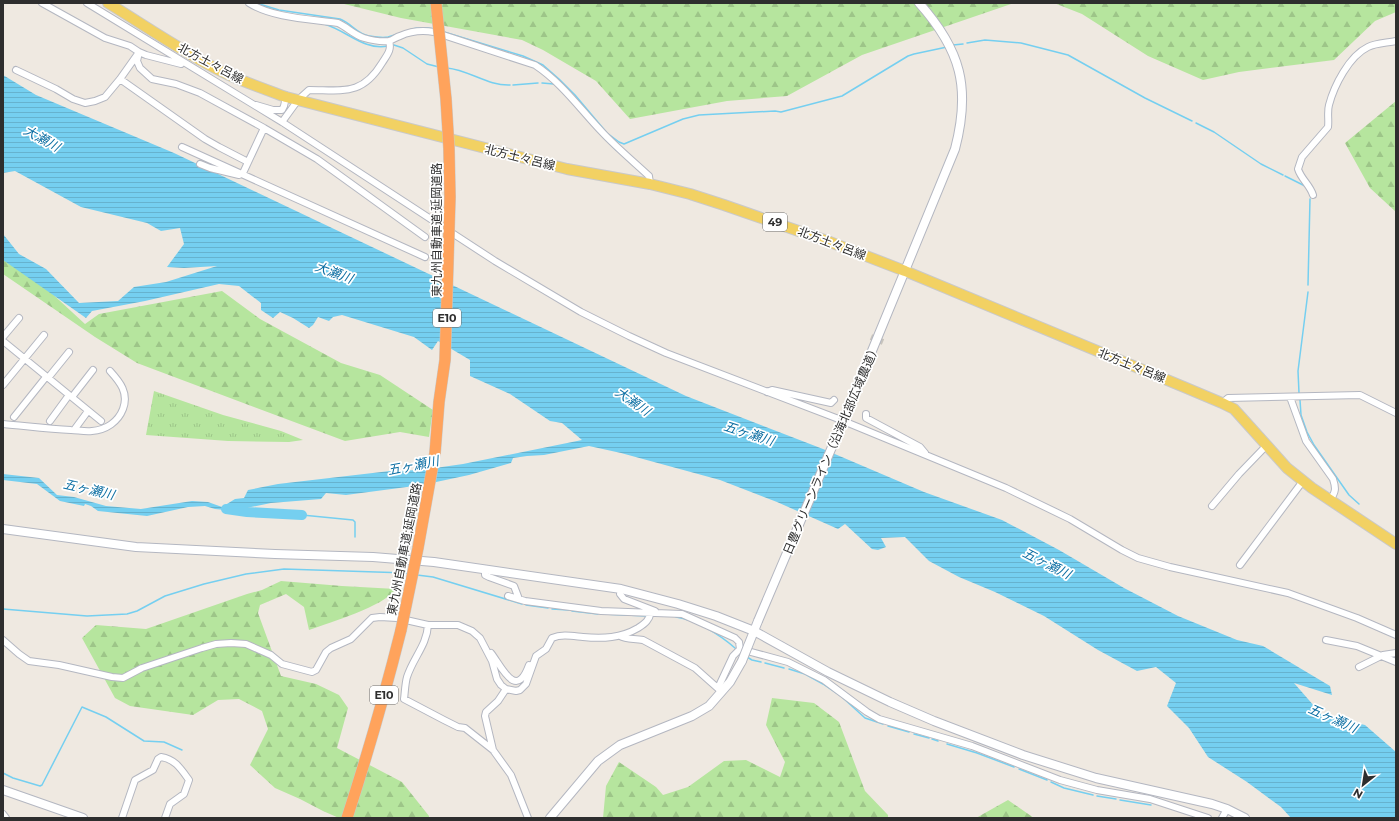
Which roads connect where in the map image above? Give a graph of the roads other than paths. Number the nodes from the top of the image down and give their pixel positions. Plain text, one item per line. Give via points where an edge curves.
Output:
1 (42, 3) edge
2 (87, 3) edge
3 (108, 3) edge
4 (248, 3) edge
5 (436, 3) edge
6 (919, 3) edge
7 (389, 40) junction
8 (1396, 41) edge
9 (139, 52) junction
10 (188, 66) junction
11 (16, 70) dead end
12 (120, 79) junction
13 (286, 97) junction
14 (298, 100) junction
15 (251, 104) junction
16 (282, 122) junction
17 (264, 128) junction
18 (182, 147) dead end
19 (248, 162) junction
20 (200, 164) dead end
21 (241, 174) junction
22 (650, 184) junction
23 (1313, 195) dead end
24 (426, 237) dead end
25 (425, 257) dead end
26 (905, 271) junction
27 (19, 318) dead end
28 (44, 335) dead end
29 (3, 338) edge
30 (3, 341) edge
31 (70, 352) dead end
32 (24, 359) junction
33 (93, 370) dead end
34 (110, 371) dead end
35 (47, 377) junction
36 (3, 385) edge
37 (767, 392) junction
38 (70, 396) junction
39 (1290, 396) junction
40 (834, 400) dead end
41 (1222, 403) junction
42 (88, 411) junction
43 (1396, 413) edge
44 (866, 414) dead end
45 (14, 417) dead end
46 (50, 421) dead end
47 (102, 421) dead end
48 (3, 424) edge
49 (74, 430) junction
50 (1266, 446) junction
51 (926, 454) junction
52 (1303, 481) junction
53 (1330, 500) junction
54 (1212, 506) dead end
55 (3, 529) edge
56 (1396, 544) edge
57 (1240, 564) dead end
58 (485, 570) junction
59 (621, 589) junction
60 (508, 596) dead end
61 (519, 599) junction
62 (655, 612) junction
63 (428, 625) junction
64 (754, 631) junction
65 (1396, 635) edge
66 (620, 636) junction
67 (3, 640) edge
68 (1326, 640) dead end
69 (483, 644) junction
70 (744, 648) junction
71 (1396, 653) edge
72 (536, 656) junction
73 (1383, 656) junction
74 (1396, 662) edge
75 (1359, 667) dead end
76 (506, 689) junction
77 (720, 690) junction
78 (493, 750) junction
79 (366, 760) junction
80 (3, 790) edge
81 (1227, 809) junction
82 (3, 814) edge
83 (1191, 816) edge
84 (6, 818) edge
85 (83, 818) edge
86 (122, 818) edge
87 (165, 818) edge
88 (347, 818) edge
89 (351, 818) edge
90 (528, 818) edge
91 (550, 818) edge
92 (1208, 818) edge
93 (1222, 818) edge
94 (1244, 818) edge

1 - 9 street via 105,38 130,46
2 - 10 street
3 - 13 main road, 北方土々呂線 / 49 via 229,75
4 - 7 street via 278,14 338,22 363,38
5 - 79 highway, 東九州自動車道;延岡道路 / E10, bridge via 449,149 445,360 435,453 418,548 401,630
6 - 26 street, 日豊グリーンライン（沿海北部広域農道） via 935,20 954,53 961,78 961,127 955,150
7 - 14 street via 389,52 367,82 345,90 309,90
7 - 22 street via 410,32 434,32 535,65 567,91 602,133 649,176
8 - 23 street via 1370,46 1363,50 1338,81 1328,107 1328,127 1302,157 1298,169
9 - 10 street
9 - 12 street
9 - 17 street via 137,61 140,68 152,79 200,93
10 - 15 street
11 - 12 street via 85,103 105,97
12 - 19 street via 205,139
13 - 14 main road, 北方土々呂線 / 49
13 - 15 street via 282,110
14 - 16 street
14 - 22 main road, 北方土々呂線 / 49 via 567,169
15 - 16 street
16 - 37 street via 443,228 581,312 666,353
17 - 19 street
17 - 24 street via 317,159
18 - 21 street
19 - 21 street
20 - 21 street
21 - 25 street
22 - 26 main road, 北方土々呂線 / 49 via 776,222
26 - 41 main road, 北方土々呂線 / 49
26 - 64 street, 日豊グリーンライン（沿海北部広域農道）, bridge
27 - 29 street
28 - 32 street
30 - 32 street
31 - 35 street
32 - 35 street
32 - 36 street
33 - 38 street
34 - 49 street via 124,389 125,404 118,418 109,426 92,432
35 - 38 street
35 - 45 street
37 - 40 street via 772,390 831,403
37 - 51 street
38 - 42 street
38 - 46 street
39 - 41 street via 1228,398
39 - 43 street via 1360,395
39 - 53 street via 1306,440 1333,479 1336,490
41 - 50 main road, 北方土々呂線 / 49 via 1234,409
42 - 47 street
42 - 49 street
44 - 51 street via 866,418 920,447
48 - 49 street
50 - 52 main road, 北方土々呂線 / 49
50 - 54 street
51 - 65 street via 1070,519 1138,558 1288,593
52 - 53 main road, 北方土々呂線 / 49
52 - 57 street
53 - 56 main road, 北方土々呂線 / 49
55 - 58 street via 136,547 373,557 434,562
58 - 59 street
58 - 61 street via 485,576 514,586
59 - 62 street via 620,594 624,599
59 - 64 street via 716,616
60 - 61 street
61 - 62 street via 601,611
62 - 66 street via 648,621
62 - 70 street via 682,614 695,619 735,638
63 - 67 street via 397,618 372,618 351,639 326,652 316,670 312,672 282,664 271,655 246,644 231,643 202,648 142,668 123,678 112,677 29,661
63 - 69 street via 451,624 466,627 476,634
63 - 78 street via 424,645 407,676 404,699 458,727 465,728
64 - 70 street, 日豊グリーンライン（沿海北部広域農道）
64 - 81 street via 828,672 890,702 1023,756 1096,778
66 - 72 street via 557,636
66 - 77 street via 643,640 679,658
68 - 73 street via 1357,646
69 - 72 street via 506,676 513,681 524,676 528,665
69 - 76 street via 492,660 497,679
70 - 77 street via 733,656
70 - 77 street, 日豊グリーンライン（沿海北部広域農道）, bridge via 742,662 730,682
70 - 83 street via 788,662 824,680 879,719 972,746 1060,780 1097,790 1150,799
71 - 73 street
72 - 76 street via 523,688 516,691
73 - 74 street
73 - 75 street
76 - 78 street via 486,712
77 - 91 street, 日豊グリーンライン（沿海北部広域農道） via 709,706 692,716 620,745 598,761
78 - 90 street via 512,775
79 - 88 highway, 東九州自動車道;延岡道路 / E10
79 - 89 highway
80 - 85 street
81 - 93 street
81 - 94 street
82 - 84 street
83 - 92 street
86 - 87 street via 135,780 153,770 158,758 161,757 174,761 189,780 184,794 170,804

